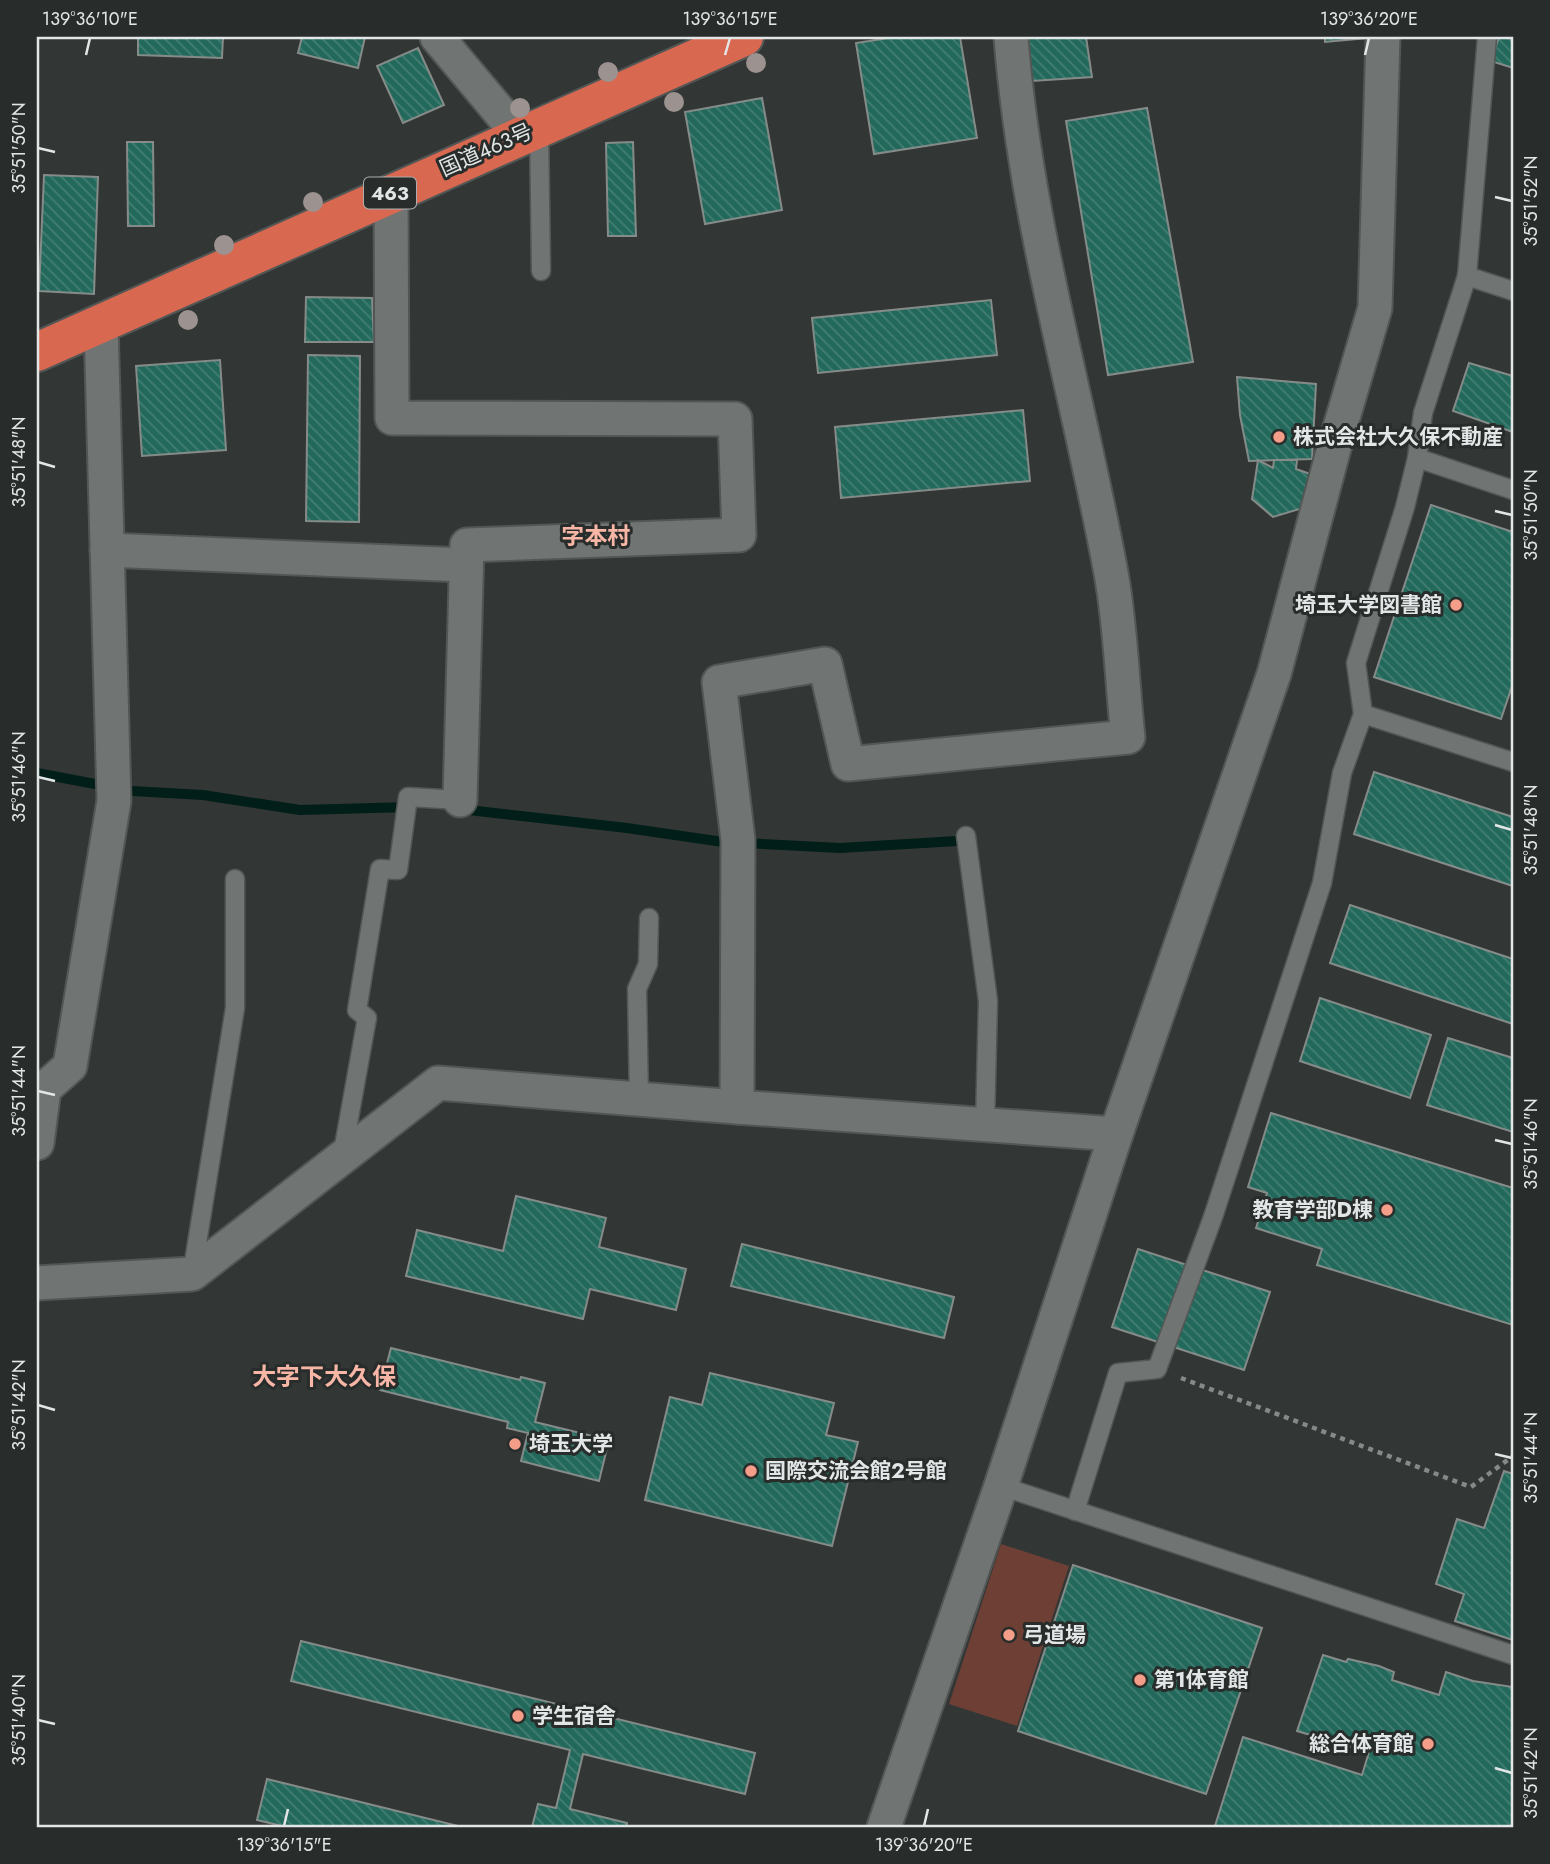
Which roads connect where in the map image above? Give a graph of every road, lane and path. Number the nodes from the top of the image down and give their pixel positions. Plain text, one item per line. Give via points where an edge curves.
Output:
1 (437, 37) edge
2 (744, 37) edge
3 (1011, 37) edge
4 (1383, 37) edge
5 (1487, 37) edge
6 (529, 131) junction
7 (391, 192) junction
8 (541, 271) dead end
9 (1467, 276) junction
10 (1513, 291) edge
11 (101, 323) junction
12 (37, 352) edge
13 (1417, 458) junction
14 (1513, 490) edge
15 (107, 550) junction
16 (465, 565) junction
17 (1363, 714) junction
18 (1513, 762) edge
19 (460, 800) joint
20 (967, 836) dead end
21 (235, 879) dead end
22 (649, 918) dead end
23 (639, 1099) junction
24 (737, 1107) junction
25 (985, 1125) junction
26 (1116, 1134) junction
27 (37, 1143) edge
28 (341, 1158) junction
29 (192, 1274) junction
30 (37, 1283) edge
31 (1157, 1369) junction
32 (1513, 1455) edge
33 (1001, 1486) junction
34 (1075, 1511) junction
35 (1513, 1655) edge
36 (884, 1827) edge

1 - 6 street
2 - 6 highway, 国道463号 / 463
3 - 24 street via 1040,244 1112,576 1128,737 848,764 825,664 719,682 737,840
4 - 26 street via 1375,308 1275,674
5 - 9 lane
6 - 7 highway, 国道463号 / 463
6 - 8 lane
7 - 11 highway, 国道463号 / 463
7 - 16 street via 392,418 735,419 739,535 467,545
9 - 10 lane
9 - 13 lane via 1423,413
11 - 12 highway, 国道463号 / 463
11 - 15 street
13 - 14 lane
13 - 17 lane via 1356,663
15 - 16 street
15 - 27 street via 114,801 70,1066 44,1089
16 - 19 street
17 - 18 lane
17 - 31 lane via 1342,773 1322,883 1213,1217
19 - 28 lane via 408,797 398,870 380,869 357,1010 367,1017
20 - 25 lane via 988,1001
21 - 29 lane via 235,1008
22 - 23 lane via 648,964 637,989
23 - 24 street
23 - 28 street via 438,1083
24 - 25 street
25 - 26 street
26 - 33 street
28 - 29 street
29 - 30 street
31 - 32 path via 1471,1487
31 - 34 lane via 1118,1373
33 - 34 lane
33 - 36 street
34 - 35 lane

